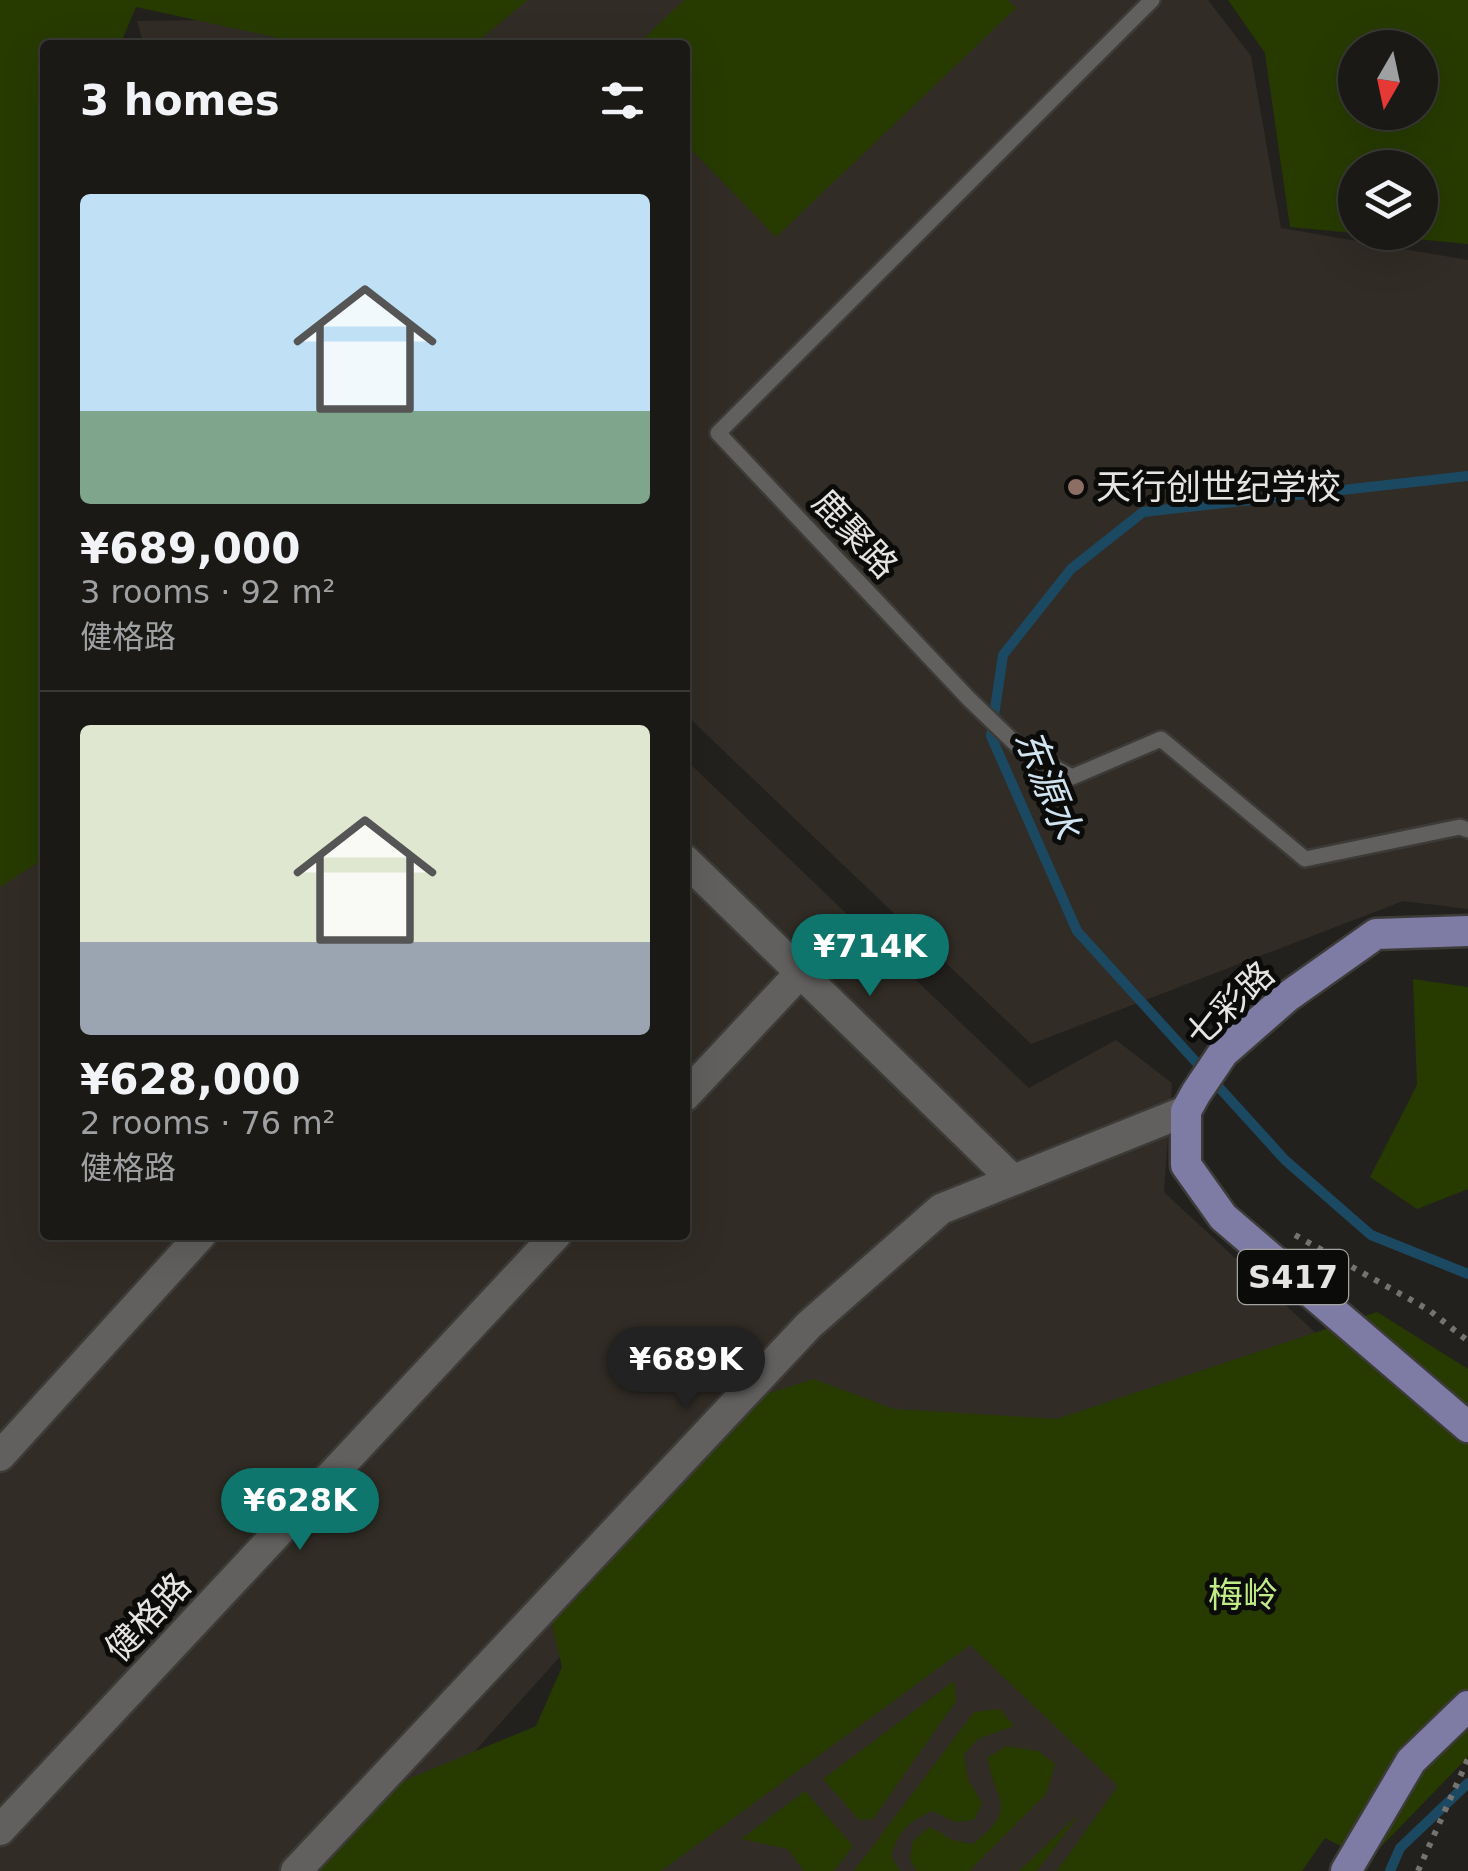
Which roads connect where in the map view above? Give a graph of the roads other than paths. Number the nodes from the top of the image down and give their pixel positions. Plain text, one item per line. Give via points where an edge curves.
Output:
1 (1152, 0) edge
2 (1468, 830) edge
3 (690, 865) edge
4 (1468, 931) edge
5 (800, 973) junction
6 (690, 1091) edge
7 (1191, 1102) junction
8 (1013, 1180) junction
9 (196, 1240) edge
10 (551, 1240) edge
11 (1468, 1428) edge
12 (0, 1456) edge
13 (1468, 1706) edge
14 (0, 1830) edge
15 (296, 1871) edge
16 (1346, 1871) edge

1 - 2 lane, 鹿聚路 via 718,433 968,699 1021,748 1072,777 1161,739 1305,859
3 - 5 street
4 - 7 main road, 七彩路 via 1376,934 1287,997 1223,1054
5 - 6 street
5 - 8 street
7 - 8 street
7 - 11 main road, S417 via 1186,1164 1223,1217
8 - 15 street via 941,1209 809,1325
9 - 12 street
10 - 14 street, 健格路
13 - 16 main road via 1411,1761

